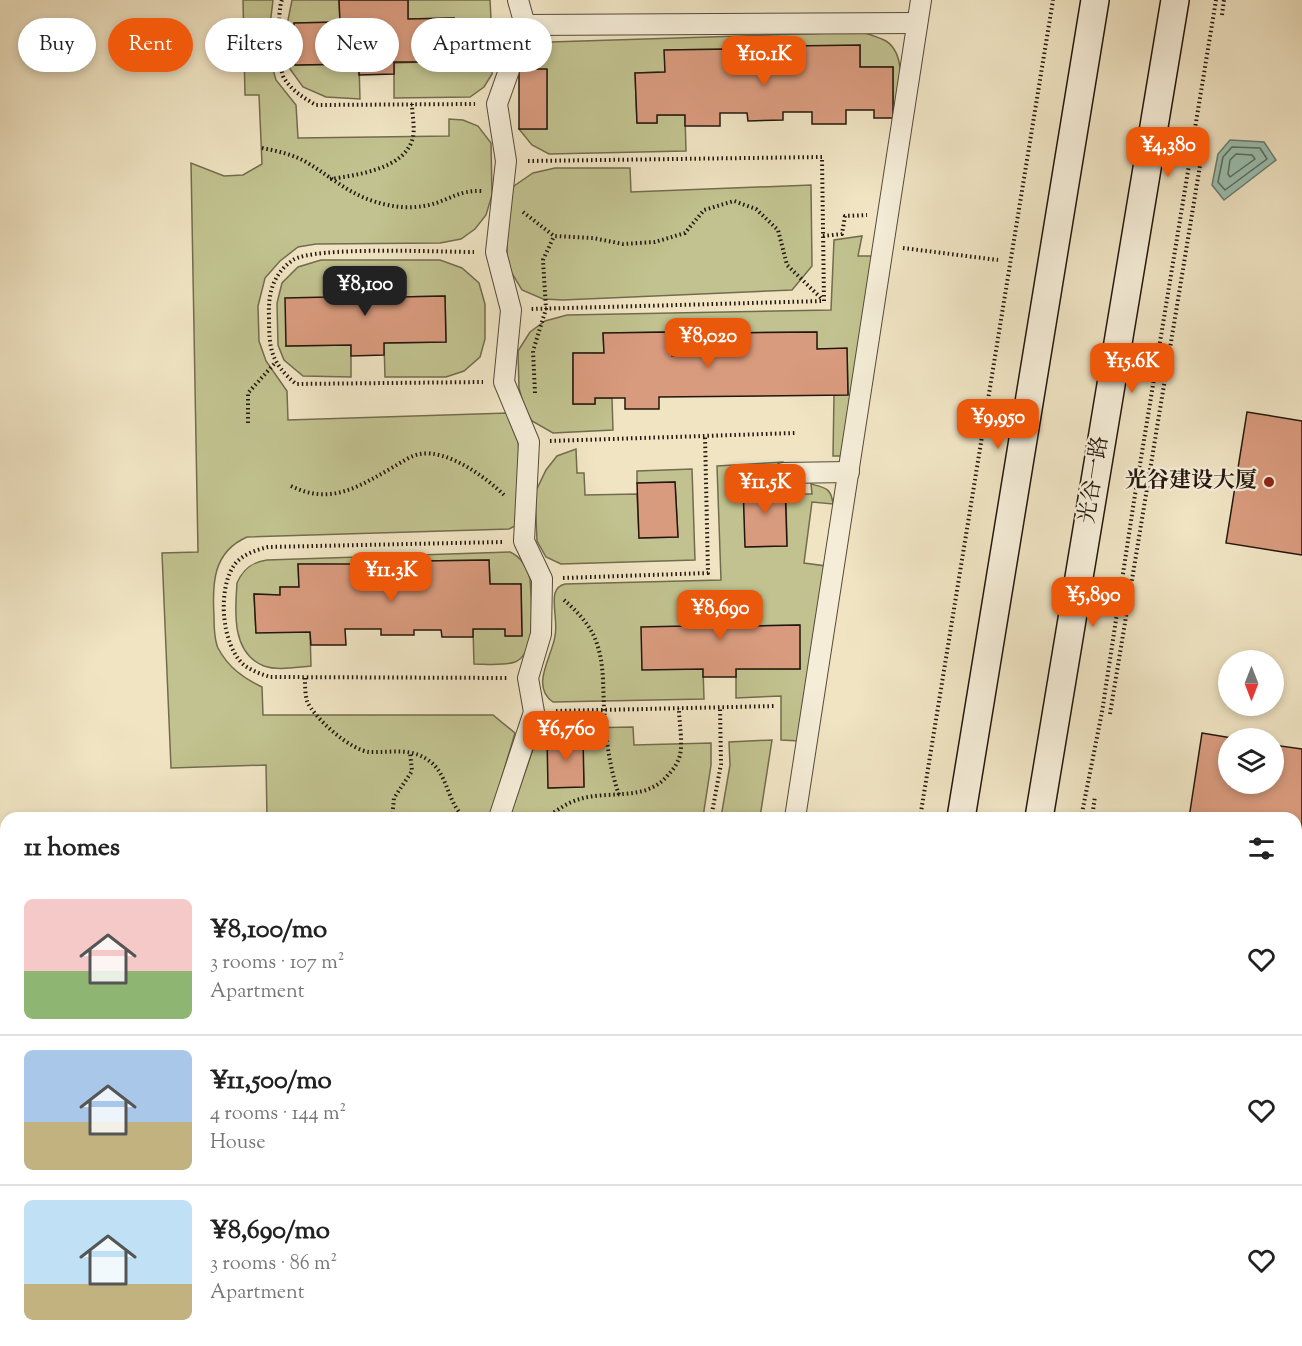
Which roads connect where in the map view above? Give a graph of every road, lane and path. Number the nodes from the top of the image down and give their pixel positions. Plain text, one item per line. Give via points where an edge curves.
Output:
1 (282, 0) edge
2 (518, 0) edge
3 (921, 0) edge
4 (1053, 0) edge
5 (1095, 0) edge
6 (1175, 0) edge
7 (1216, 0) edge
8 (1224, 0) edge
9 (1221, 15) dead end
10 (523, 18) edge
11 (916, 23) junction
12 (552, 25) edge
13 (508, 72) edge
14 (412, 104) junction
15 (497, 104) junction
16 (1205, 135) dead end
17 (262, 148) dead end
18 (506, 161) junction
19 (330, 179) junction
20 (502, 199) junction
21 (886, 214) junction
22 (554, 236) junction
23 (823, 236) junction
24 (881, 245) junction
25 (496, 252) junction
26 (998, 260) dead end
27 (824, 301) junction
28 (546, 309) junction
29 (511, 310) junction
30 (276, 363) junction
31 (504, 382) junction
32 (537, 399) dead end
33 (248, 423) dead end
34 (547, 431) dead end
35 (795, 433) dead end
36 (705, 436) junction
37 (550, 441) junction
38 (529, 442) junction
39 (849, 472) junction
40 (783, 473) dead end
41 (291, 486) dead end
42 (525, 514) junction
43 (524, 541) junction
44 (542, 579) junction
45 (305, 678) junction
46 (528, 678) junction
47 (776, 706) dead end
48 (720, 707) junction
49 (679, 708) junction
50 (604, 710) junction
51 (534, 712) junction
52 (1110, 714) dead end
53 (410, 751) junction
54 (619, 795) junction
55 (1095, 796) dead end
56 (393, 812) edge
57 (458, 812) edge
58 (501, 812) edge
59 (554, 812) edge
60 (712, 812) edge
61 (796, 812) edge
62 (921, 812) edge
63 (962, 812) edge
64 (1040, 812) edge
65 (1082, 812) edge
66 (1093, 812) edge

1 - 14 path via 278,27 282,76 297,94 316,105
2 - 10 street
3 - 11 street
4 - 62 path
5 - 63 main road
6 - 64 main road, 光谷一路
7 - 65 path
8 - 9 path
11 - 12 street
11 - 21 street
13 - 15 street
14 - 15 path
14 - 19 path via 413,137 406,153 365,174
15 - 18 street
16 - 52 path
17 - 19 path via 304,161
18 - 20 street
18 - 23 path via 822,157
19 - 20 path via 360,197 413,208 467,190 484,191
20 - 22 path
20 - 25 street
21 - 23 path via 845,216 842,234
21 - 24 street
22 - 27 path via 623,244 655,242 685,233 704,210 734,201 756,209 778,230 787,266
22 - 28 path via 543,260
23 - 27 path
24 - 26 path
24 - 39 street
25 - 29 street
25 - 30 path via 321,252 294,259 278,274 268,297 269,345
27 - 28 path
28 - 29 path
28 - 32 path via 533,351
29 - 31 street
30 - 31 path via 296,384
30 - 33 path via 248,393
31 - 38 street
34 - 37 path
35 - 36 path
36 - 37 path
36 - 44 path via 708,573
37 - 38 path
38 - 42 street
39 - 40 street
39 - 61 street
41 - 42 path via 304,493 330,496 418,454 439,454 492,483
42 - 43 street
43 - 44 street
43 - 45 path via 268,547 249,553 236,564 228,581 225,622 229,644 243,664 255,672 270,677
44 - 46 street via 541,634
44 - 50 path via 575,609 597,642
45 - 46 path
45 - 53 path via 307,700 319,719 342,738 367,752
46 - 51 street
47 - 48 path
48 - 49 path
48 - 60 path via 721,764
49 - 50 path
49 - 54 path via 680,755 674,768 653,788
50 - 51 path
50 - 54 path via 607,750
51 - 58 street
53 - 56 path via 412,771 394,798
53 - 57 path via 430,760 443,776
54 - 59 path via 580,799
55 - 66 path

